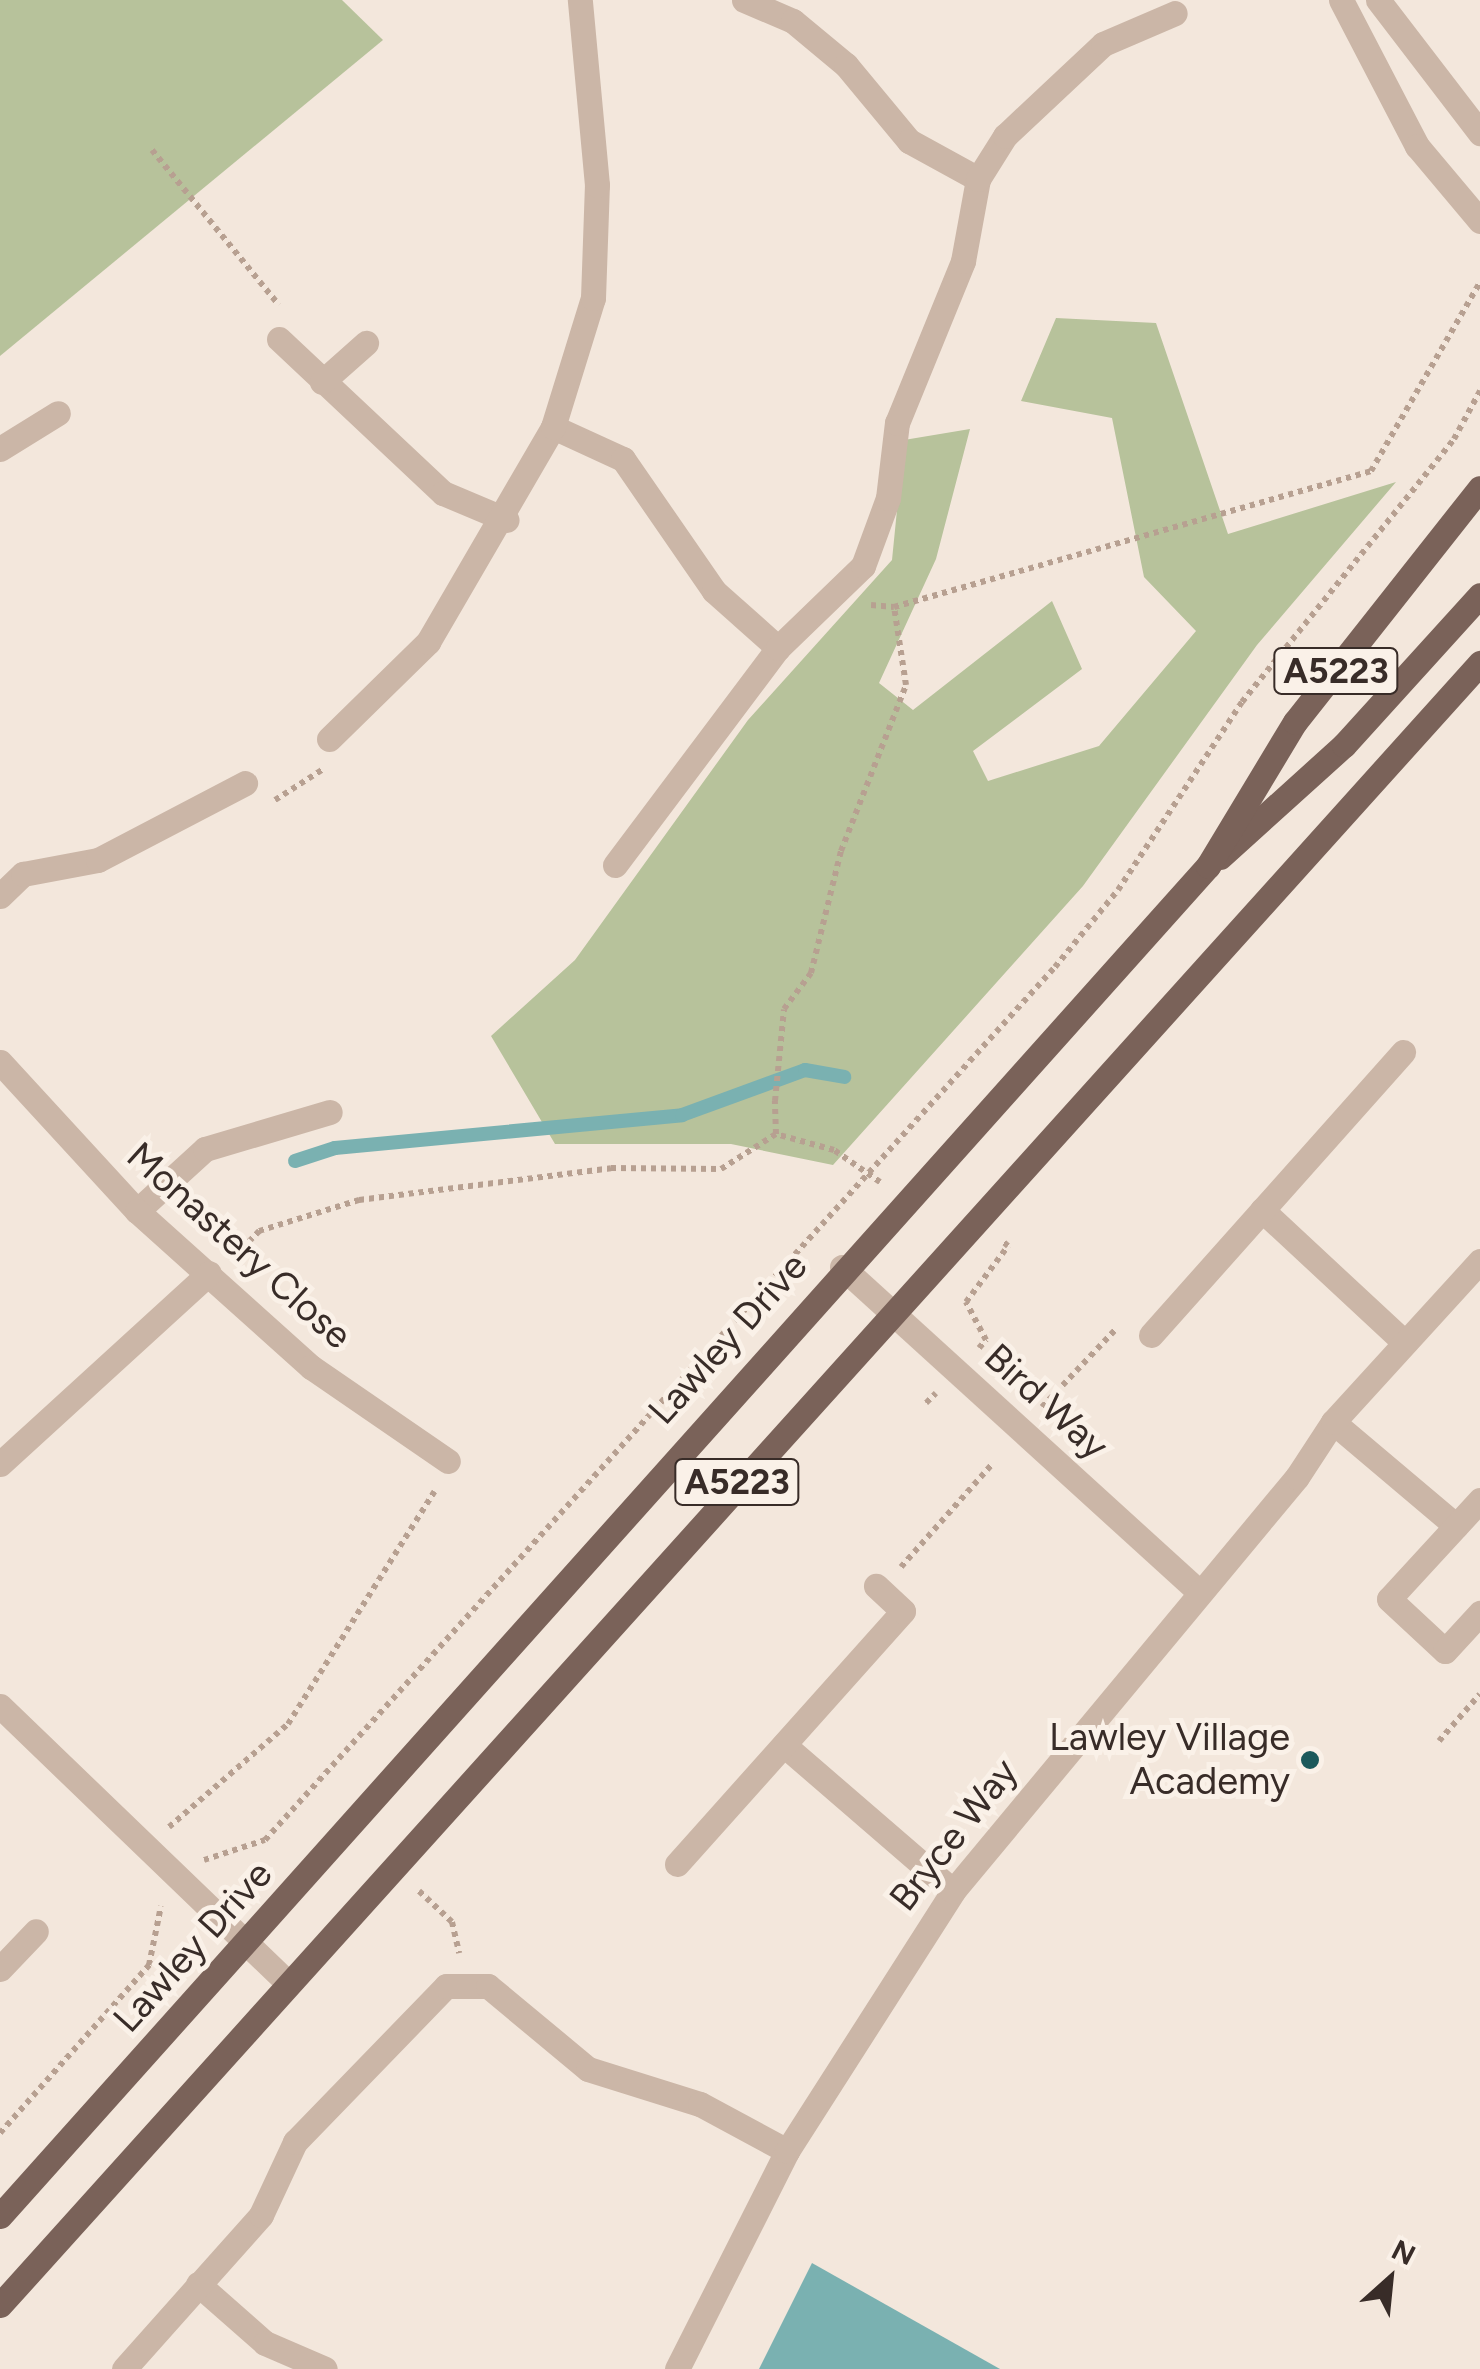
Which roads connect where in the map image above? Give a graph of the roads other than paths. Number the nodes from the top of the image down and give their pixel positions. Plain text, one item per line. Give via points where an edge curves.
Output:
1 (580, 0) edge
2 (744, 0) edge
3 (1341, 0) edge
4 (1378, 0) edge
5 (1175, 14) dead end
6 (1480, 132) edge
7 (978, 179) junction
8 (1480, 221) edge
9 (279, 340) road end
10 (366, 342) dead end
11 (322, 382) junction
12 (58, 413) dead end
13 (554, 427) junction
14 (0, 450) edge
15 (1480, 488) edge
16 (507, 520) junction
17 (1480, 595) edge
18 (778, 648) junction
19 (1480, 663) edge
20 (329, 739) road end
21 (244, 783) road end
22 (615, 865) dead end
23 (1208, 866) junction
24 (0, 896) edge
25 (1404, 1052) dead end
26 (0, 1062) edge
27 (330, 1112) dead end
28 (137, 1210) junction
29 (1262, 1210) junction
30 (1480, 1261) edge
31 (842, 1267) junction
32 (212, 1275) junction
33 (891, 1311) junction
34 (1151, 1335) road end
35 (1405, 1343) junction
36 (1333, 1422) junction
37 (448, 1461) road end
38 (0, 1464) edge
39 (1480, 1500) edge
40 (1456, 1526) junction
41 (878, 1588) road end
42 (1199, 1592) junction
43 (1480, 1613) edge
44 (0, 1706) edge
45 (784, 1744) junction
46 (676, 1864) dead end
47 (953, 1891) junction
48 (36, 1931) dead end
49 (246, 1947) junction
50 (0, 1968) edge
51 (288, 1982) junction
52 (788, 2151) junction
53 (0, 2216) edge
54 (198, 2284) junction
55 (0, 2306) edge
56 (124, 2369) edge
57 (325, 2369) edge
58 (677, 2369) edge

1 - 13 street via 597,185 592,298
2 - 7 street via 793,20 846,65 910,141
3 - 8 street via 1417,146
4 - 6 street
5 - 7 street via 1103,44 1054,82
7 - 18 street via 963,261 896,423 888,498 864,566
9 - 11 street
10 - 11 street
11 - 16 street via 444,493
12 - 14 street
13 - 16 street
13 - 18 street via 623,460 714,592
15 - 23 main road, Lawley Drive / A5223 via 1295,722
16 - 20 street via 428,642
17 - 23 main road via 1344,745
18 - 22 street
19 - 33 main road, A5223
21 - 24 street via 98,860 23,874
23 - 31 main road, Lawley Drive / A5223
25 - 29 street
26 - 28 street, Monastery Close
27 - 28 street via 205,1149
28 - 32 street, Monastery Close
29 - 34 street
29 - 35 street
30 - 35 street, Bryce Way
31 - 33 street, Bird Way
31 - 49 main road, Lawley Drive / A5223
32 - 37 street, Monastery Close via 310,1367
32 - 38 street
33 - 42 street, Bird Way
33 - 51 main road, A5223
35 - 36 street, Bryce Way
36 - 40 street
36 - 42 street, Bryce Way
39 - 40 street
40 - 43 street via 1389,1599 1445,1651
41 - 45 street via 903,1611
42 - 47 street, Bryce Way
44 - 49 street
45 - 46 street
45 - 47 street
47 - 52 street, Bryce Way
48 - 50 street
49 - 51 street
49 - 53 main road, Lawley Drive / A5223
51 - 55 main road, A5223
52 - 54 street via 700,2104 588,2070 498,1990 466,1982 430,1993 296,2142 261,2215
52 - 58 street, Bryce Way
54 - 56 street
54 - 57 street via 265,2343

